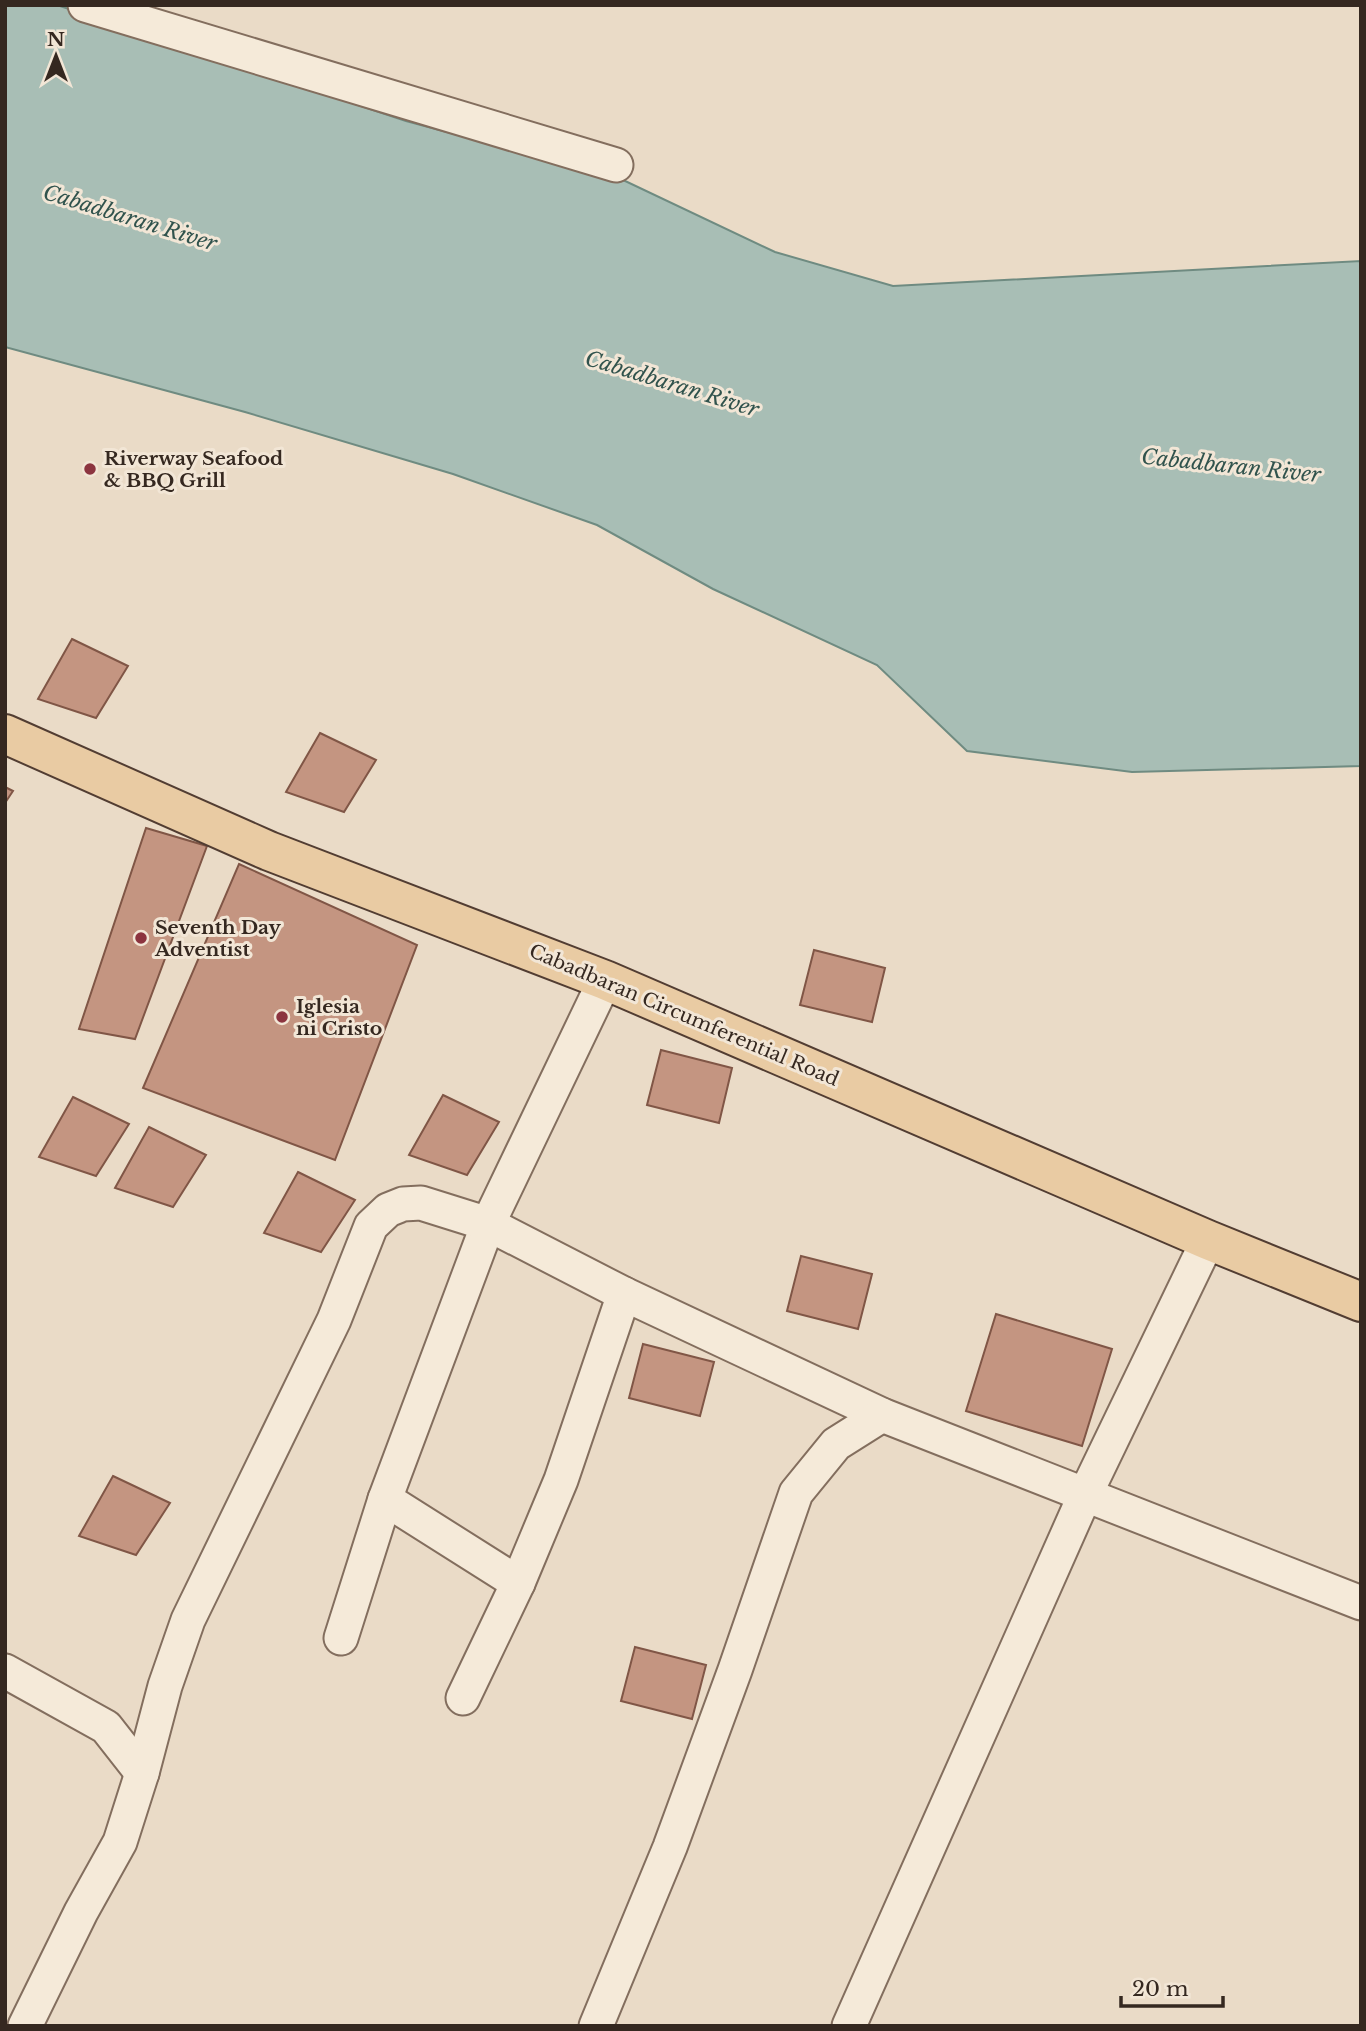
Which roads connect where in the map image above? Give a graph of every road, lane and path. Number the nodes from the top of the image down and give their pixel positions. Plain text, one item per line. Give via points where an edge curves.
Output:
1 (85, 5) edge
2 (616, 165) dead end
3 (5, 734) edge
4 (605, 980) junction
5 (488, 1224) junction
6 (1208, 1240) junction
7 (624, 1294) junction
8 (1361, 1302) edge
9 (882, 1415) junction
10 (1085, 1495) junction
11 (385, 1500) junction
12 (518, 1583) junction
13 (1361, 1603) edge
14 (341, 1638) dead end
15 (5, 1671) edge
16 (463, 1698) dead end
17 (142, 1773) junction
18 (25, 2026) edge
19 (596, 2026) edge
20 (849, 2026) edge

1 - 2 street
3 - 4 main road, Cabadbaran Circumferential Road via 269,851
4 - 5 street
4 - 6 main road, Cabadbaran Circumferential Road
5 - 7 street
5 - 11 street
5 - 17 street via 421,1203 388,1210 371,1226 334,1320 188,1620
6 - 8 main road, Cabadbaran Circumferential Road
6 - 10 street
7 - 9 street
7 - 12 street via 561,1480
9 - 10 street
9 - 19 street via 836,1444 796,1493 670,1847
10 - 13 street
10 - 20 street
11 - 12 street
11 - 14 street
12 - 16 street
15 - 17 street via 106,1727
17 - 18 street via 120,1842

